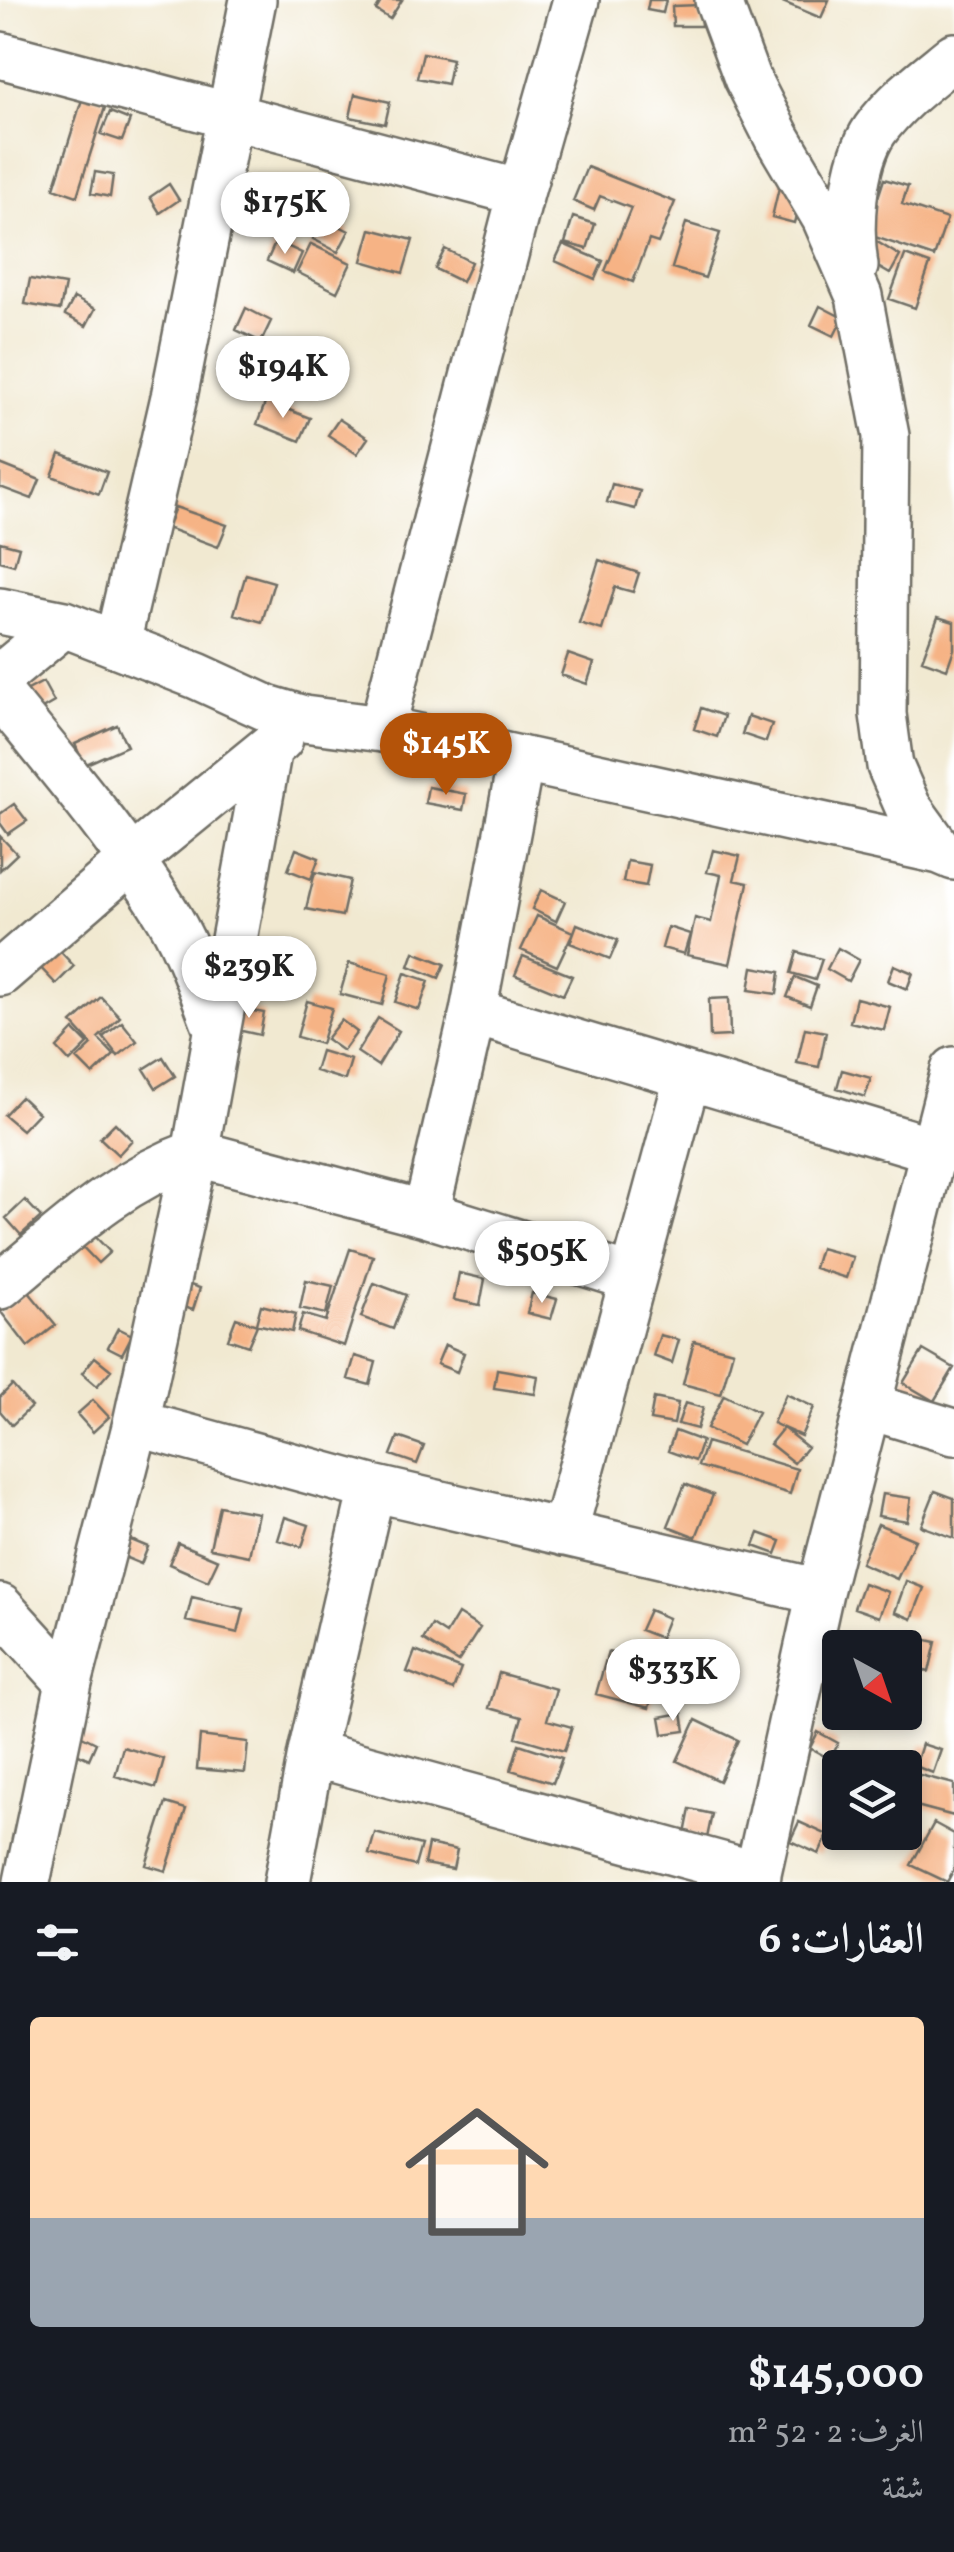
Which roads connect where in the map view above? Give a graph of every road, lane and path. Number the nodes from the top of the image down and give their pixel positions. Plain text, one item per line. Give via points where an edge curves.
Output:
1 (252, 0) edge
2 (576, 0) edge
3 (718, 0) edge
4 (0, 55) edge
5 (954, 56) edge
6 (230, 118) junction
7 (521, 193) junction
8 (860, 296) junction
9 (0, 611) edge
10 (64, 624) junction
11 (117, 644) junction
12 (0, 677) edge
13 (0, 694) edge
14 (304, 718) junction
15 (382, 729) junction
16 (269, 748) junction
17 (522, 759) junction
18 (947, 854) edge
19 (130, 861) junction
20 (0, 973) edge
21 (473, 1012) junction
22 (217, 1029) junction
23 (954, 1070) edge
24 (687, 1079) junction
25 (934, 1150) junction
26 (194, 1153) junction
27 (426, 1214) junction
28 (633, 1278) junction
29 (0, 1286) edge
30 (868, 1406) junction
31 (136, 1423) junction
32 (954, 1432) edge
33 (372, 1488) junction
34 (564, 1532) junction
35 (820, 1592) junction
36 (0, 1607) edge
37 (69, 1683) junction
38 (311, 1753) junction
39 (757, 1878) edge
40 (27, 1882) edge
41 (287, 1882) edge

1 - 6 street
2 - 7 street
3 - 8 street via 747,78
4 - 6 street
5 - 8 street via 873,133 853,193
6 - 7 street
6 - 11 street
7 - 15 street
8 - 18 street via 886,436 883,714 890,766 908,807
9 - 10 street
10 - 11 street
10 - 12 street
11 - 14 street
13 - 19 street
14 - 15 street
14 - 16 street
15 - 17 street
16 - 19 street
16 - 22 street
17 - 18 street
17 - 21 street
19 - 20 street
19 - 22 street via 165,910
21 - 24 street
21 - 27 street
22 - 26 street
23 - 25 street
24 - 25 street
24 - 28 street
25 - 30 street
26 - 27 street
26 - 29 street via 114,1191
26 - 31 street
27 - 28 street
28 - 34 street
30 - 32 street
30 - 35 street
31 - 33 street
31 - 37 street
33 - 34 street
33 - 38 street
34 - 35 street
35 - 39 street
36 - 37 street
37 - 40 street
38 - 39 street
38 - 41 street

